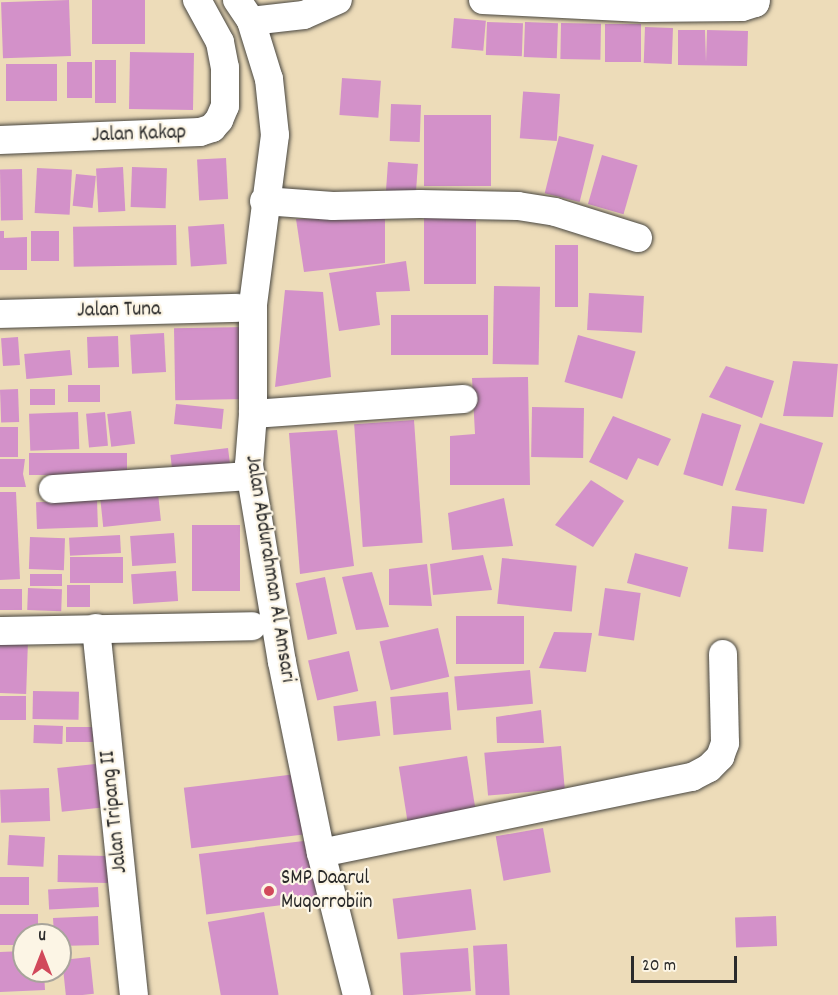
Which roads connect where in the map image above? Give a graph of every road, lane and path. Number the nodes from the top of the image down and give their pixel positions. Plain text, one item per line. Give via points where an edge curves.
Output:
1 (197, 0) edge
2 (338, 0) edge
3 (483, 0) edge
4 (756, 0) edge
5 (639, 4) edge
6 (298, 8) edge
7 (244, 10) edge
8 (0, 140) edge
9 (264, 201) junction
10 (638, 238) dead end
11 (237, 308) dead end
12 (0, 314) edge
13 (463, 399) dead end
14 (253, 414) junction
15 (251, 476) junction
16 (53, 489) dead end
17 (252, 626) dead end
18 (96, 628) junction
19 (0, 632) edge
20 (723, 654) dead end
21 (321, 853) junction
22 (134, 995) edge
23 (357, 995) edge

1 - 8 street, Jalan Kakap via 220,42 225,68 225,106 212,128 200,132
2 - 6 street
3 - 5 street
4 - 5 street via 742,7
6 - 7 street
7 - 9 street, Jalan Abdurahman Al Amsari via 269,80 274,108 275,135
9 - 10 street via 333,206 518,206 555,212
9 - 14 street, Jalan Abdurahman Al Amsari via 253,304
11 - 12 street, Jalan Tuna
13 - 14 street
14 - 15 street, Jalan Abdurahman Al Amsari
15 - 16 street
15 - 21 street, Jalan Abdurahman Al Amsari via 276,632
17 - 18 street
18 - 19 street
18 - 22 street, Jalan Tripang II
20 - 21 street via 725,743 720,757 700,773 660,785
21 - 23 street, Jalan Abdurahman Al Amsari

